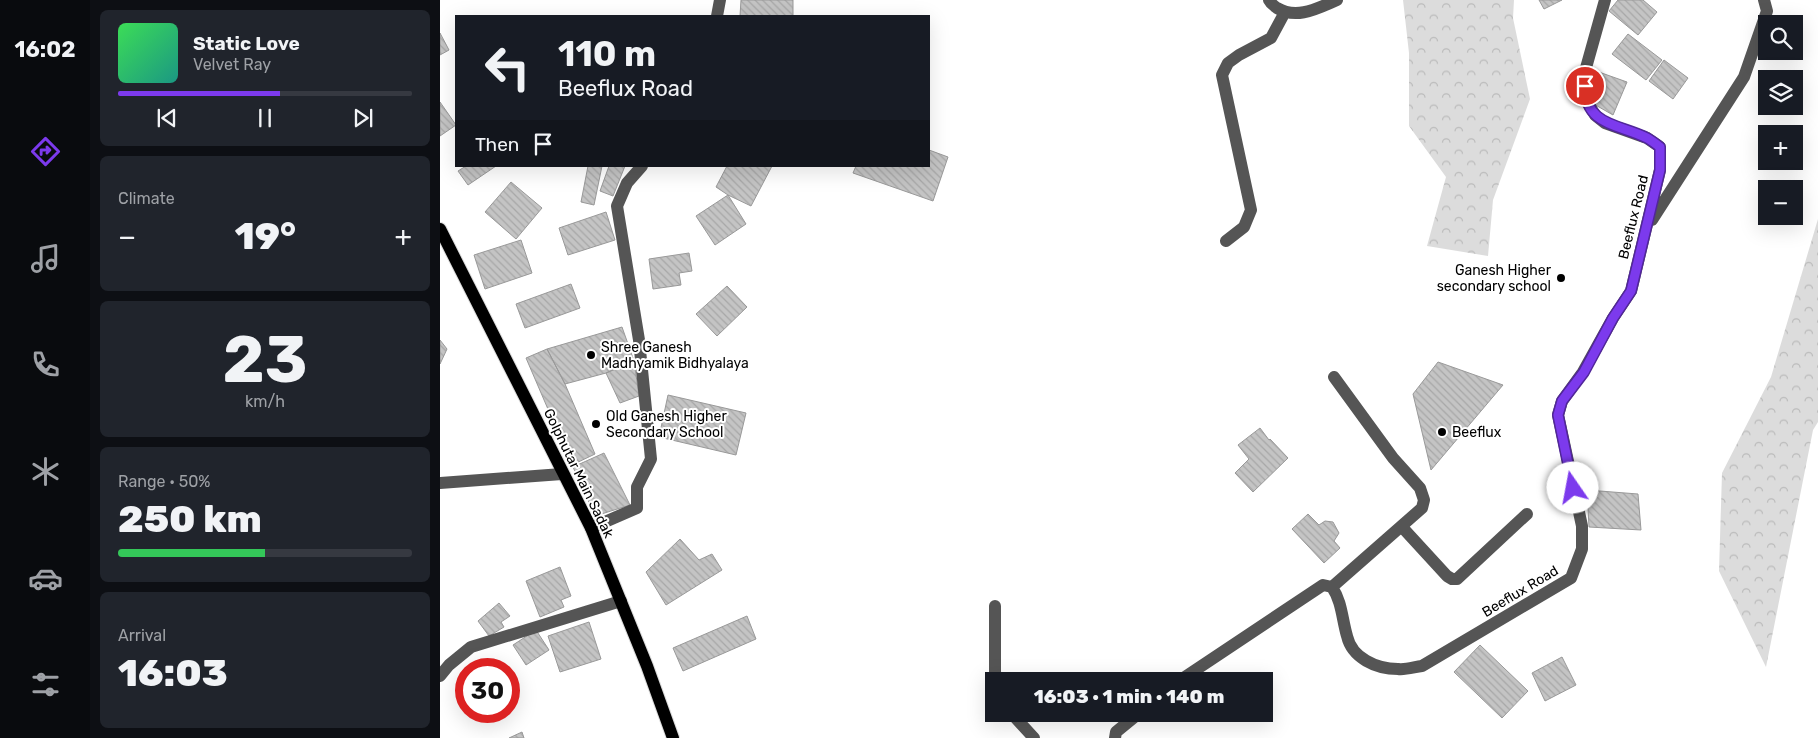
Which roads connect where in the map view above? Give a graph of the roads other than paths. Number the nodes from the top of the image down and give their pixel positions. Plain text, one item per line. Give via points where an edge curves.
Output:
1 (720, 0) edge
2 (1269, 0) edge
3 (1337, 0) edge
4 (1605, 0) edge
5 (1764, 0) edge
6 (1284, 12) junction
7 (717, 15) edge
8 (641, 167) edge
9 (1646, 228) junction
10 (440, 229) edge
11 (1226, 241) dead end
12 (1334, 377) dead end
13 (562, 474) junction
14 (440, 483) edge
15 (1527, 514) dead end
16 (1402, 527) junction
17 (591, 528) junction
18 (1332, 587) junction
19 (621, 601) junction
20 (995, 606) dead end
21 (995, 672) edge
22 (1192, 672) edge
23 (440, 676) edge
24 (1019, 722) edge
25 (1128, 722) edge
26 (673, 738) edge
27 (1034, 738) edge
28 (1115, 738) edge

1 - 7 street
2 - 6 street
3 - 6 street via 1304,13
4 - 9 street, Beeflux Road via 1584,75 1585,98 1595,115 1605,123 1647,138 1660,147 1660,170
5 - 9 street via 1767,11 1744,77
6 - 11 street via 1271,38 1228,63 1222,76 1251,210 1244,227
8 - 17 street via 627,183 617,206 639,340 651,459 637,487 637,508
9 - 18 street, Beeflux Road via 1631,291 1584,372 1562,401 1558,415 1582,526 1582,548 1572,578 1422,666 1398,670 1374,665 1355,654 1347,638 1339,598
10 - 13 main road, Golphutar Main Sadak
12 - 16 street via 1420,488 1424,500 1422,508
13 - 14 street
13 - 17 main road, Golphutar Main Sadak
15 - 16 street via 1457,579 1447,576
16 - 18 street
17 - 19 main road, Golphutar Main Sadak
18 - 22 street via 1323,585 1308,593
19 - 23 street via 471,647
19 - 26 main road, Golphutar Main Sadak
20 - 21 street
24 - 27 street
25 - 28 street via 1116,732

